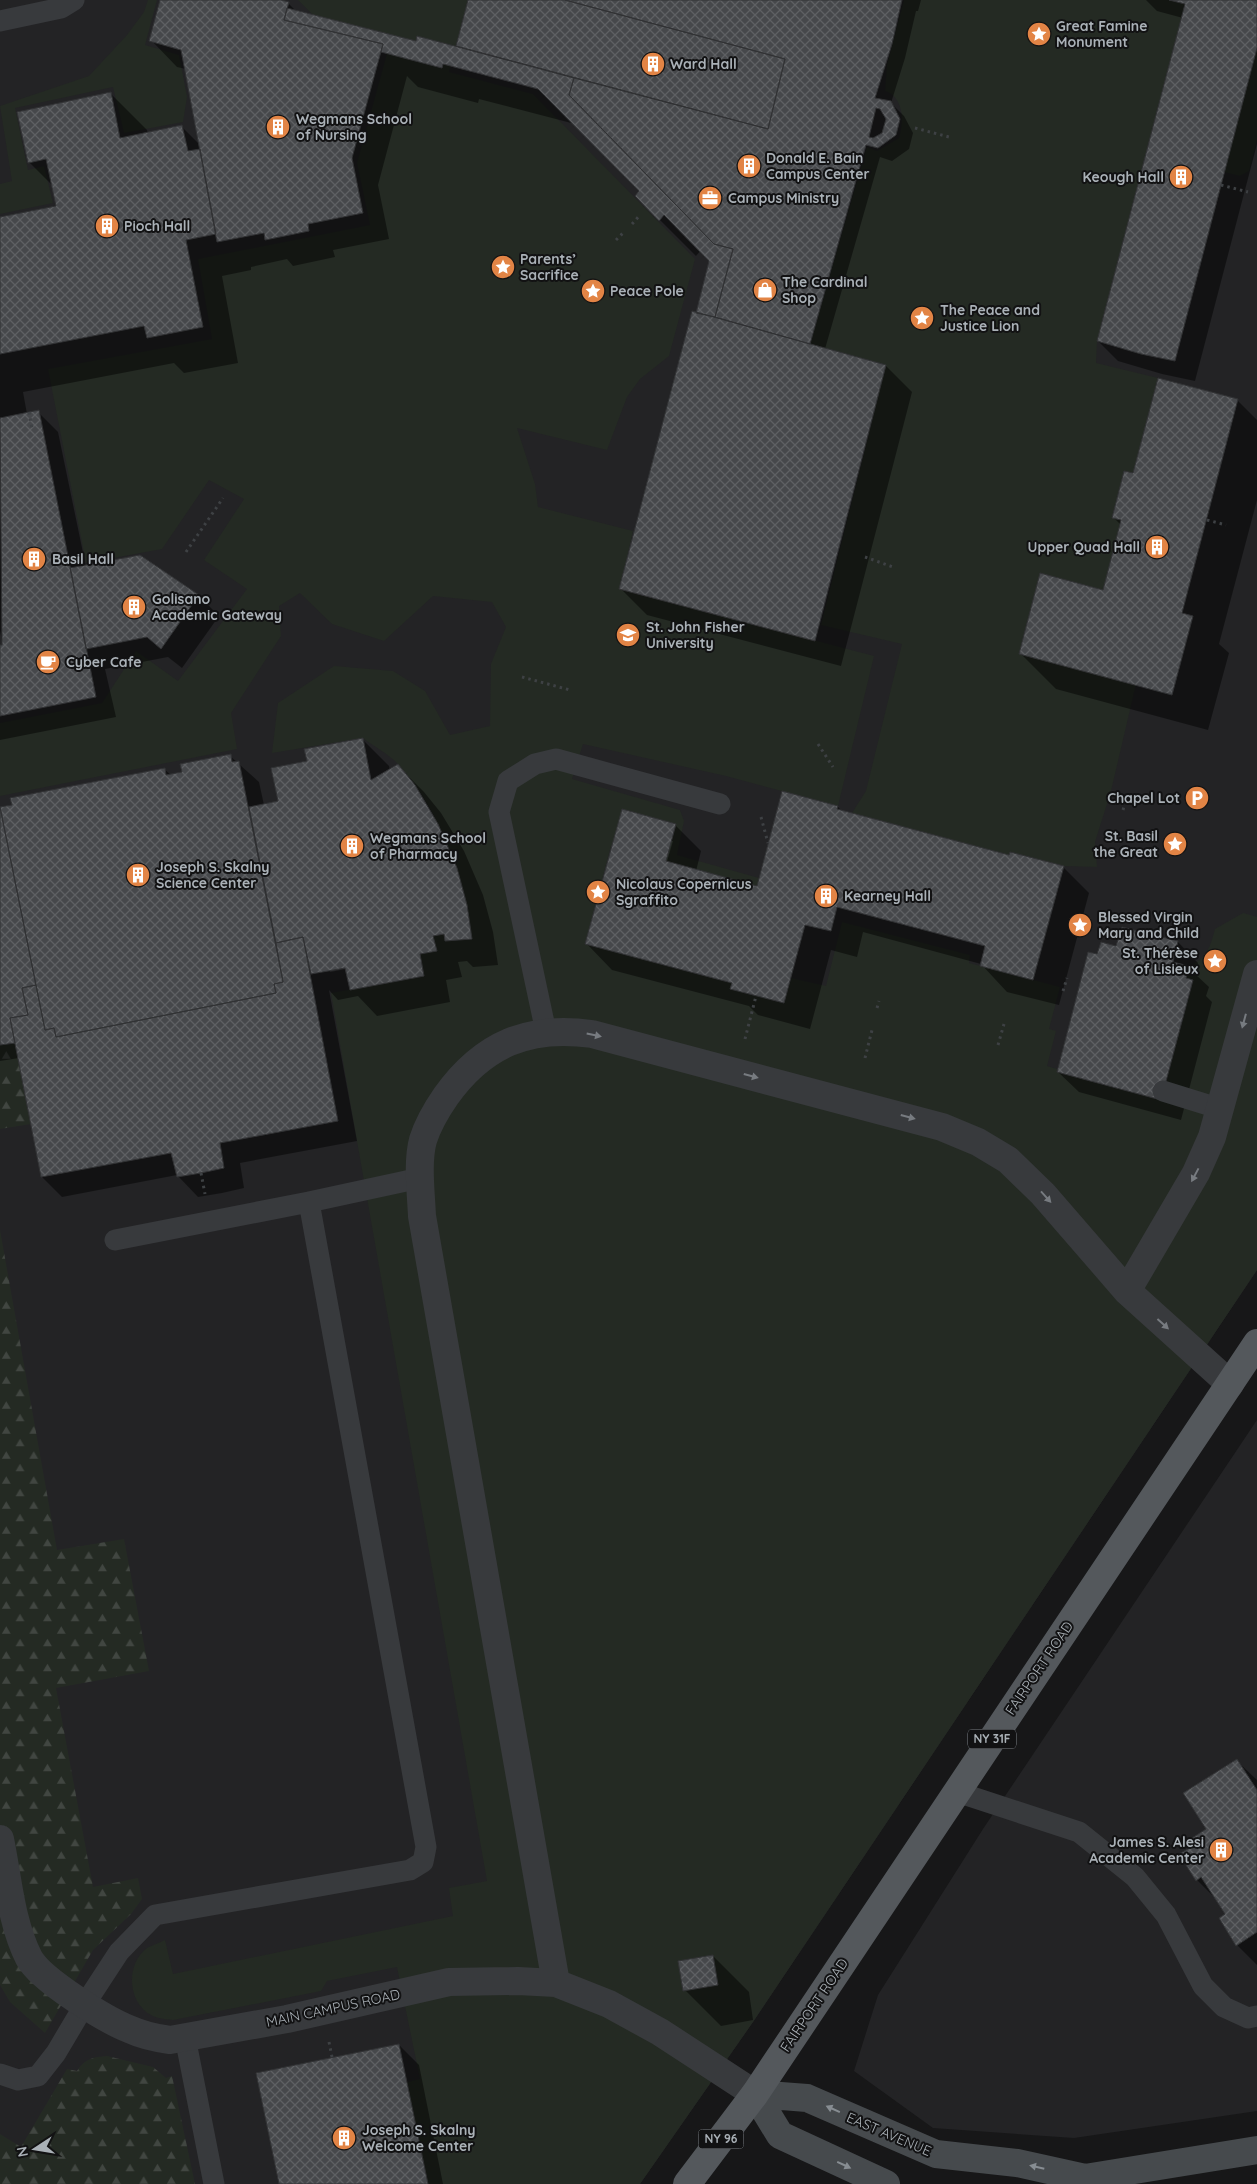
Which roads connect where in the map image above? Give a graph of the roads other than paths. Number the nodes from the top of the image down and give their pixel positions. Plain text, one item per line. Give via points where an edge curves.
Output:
1 (74, 0) edge
2 (0, 21) edge
3 (720, 804) dead end
4 (1257, 974) edge
5 (546, 1032) junction
6 (1163, 1091) dead end
7 (1221, 1109) junction
8 (420, 1178) junction
9 (309, 1202) junction
10 (115, 1240) dead end
11 (1127, 1291) junction
12 (1257, 1342) edge
13 (1230, 1384) junction
14 (957, 1792) junction
15 (0, 1839) edge
16 (556, 1983) junction
17 (84, 2004) junction
18 (1257, 2016) edge
19 (184, 2037) junction
20 (0, 2074) edge
21 (755, 2094) junction
22 (1257, 2150) edge
23 (1077, 2181) edge
24 (214, 2184) edge
25 (686, 2184) edge
26 (886, 2184) edge

1 - 2 lane via 62,8
3 - 5 lane via 556,759 535,764 508,781 499,812
4 -> 7 street
5 - 8 street via 492,1050 458,1079 435,1112 423,1140
5 -> 11 street via 592,1034 928,1122 978,1142 1008,1160 1043,1194
6 - 7 lane
7 -> 11 street via 1196,1173
8 - 9 lane
8 - 16 street via 422,1216
9 - 10 lane
9 - 17 lane via 426,1847 423,1862 410,1870 155,1915 119,1952
11 -> 13 street
12 - 13 main road, FAIRPORT ROAD / NY 31F
13 - 14 main road, FAIRPORT ROAD / NY 31F
14 - 18 lane via 1079,1832 1135,1877 1166,1915 1204,1986 1224,2008 1248,2018
14 - 21 main road, FAIRPORT ROAD / NY 31F
15 - 17 street, MAIN CAMPUS ROAD via 15,1919 30,1960 56,1985
16 - 19 street, MAIN CAMPUS ROAD via 518,1980 449,1982 286,2019
16 - 21 street, MAIN CAMPUS ROAD via 609,2004 660,2032
17 - 19 street, MAIN CAMPUS ROAD via 127,2029 150,2037 170,2040
17 - 20 lane via 60,2047 38,2076 18,2080
19 - 24 lane
23 -> 21 main road, EAST AVENUE via 1017,2162 936,2154 807,2098
21 - 25 main road, NY 96
21 -> 26 main road via 780,2135
22 - 23 main road, EAST AVENUE

